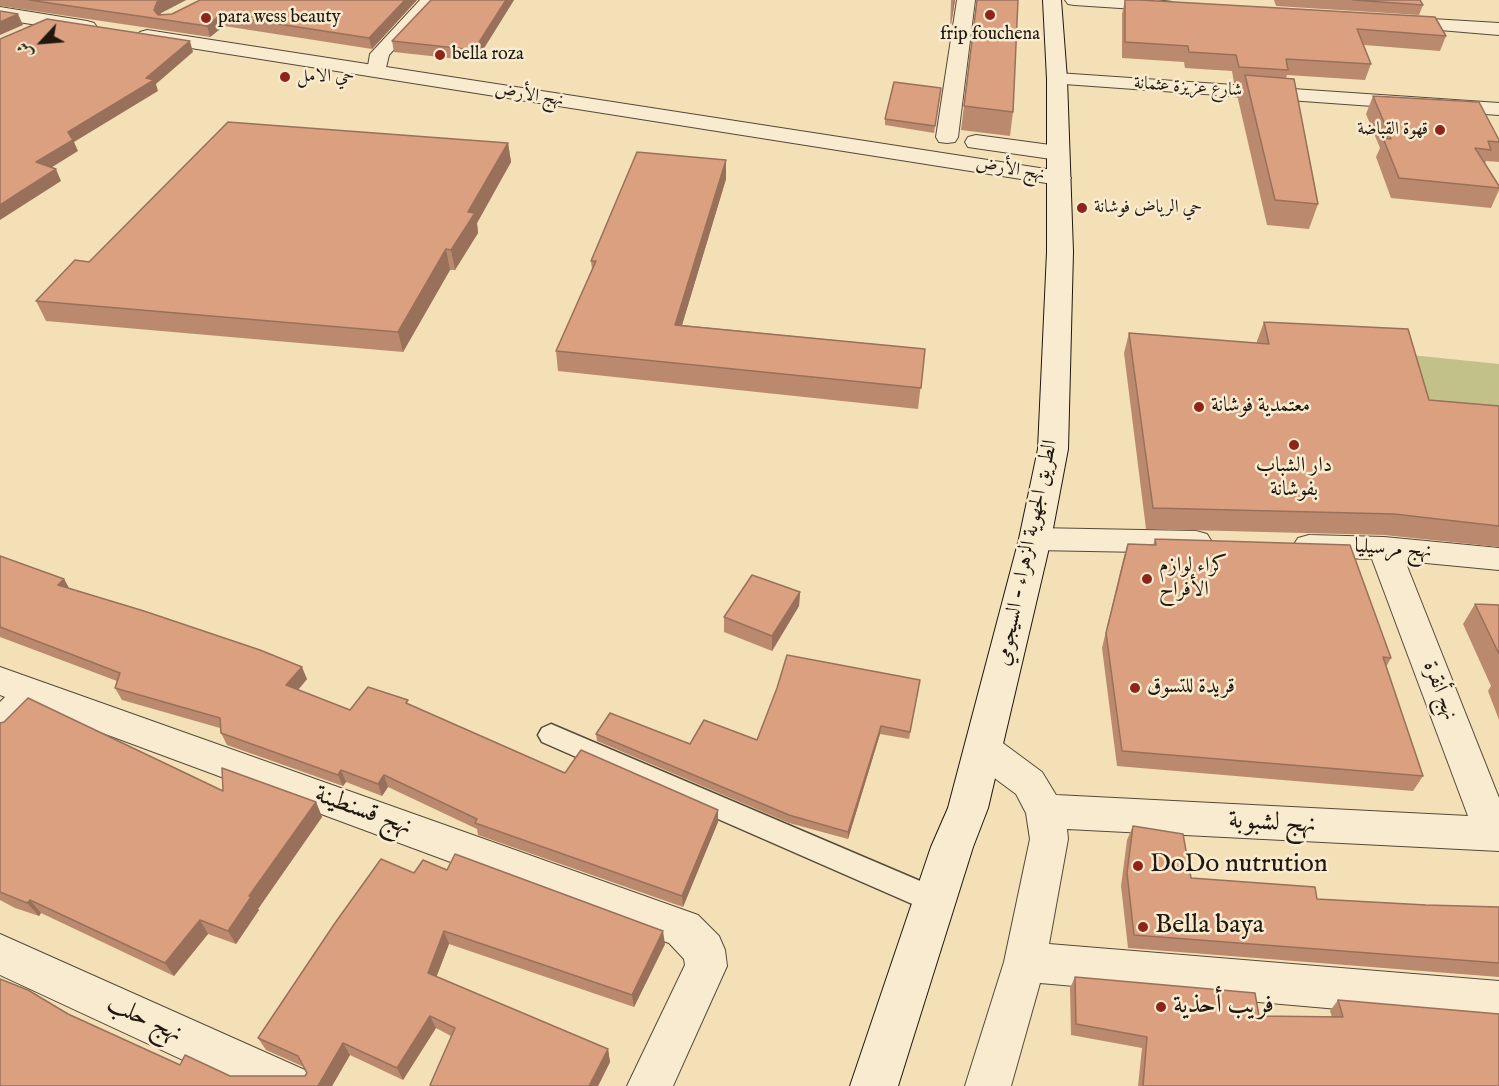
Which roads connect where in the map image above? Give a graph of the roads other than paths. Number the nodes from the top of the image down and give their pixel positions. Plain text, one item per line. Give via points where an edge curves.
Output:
1 (34, 0) edge
2 (430, 0) edge
3 (966, 0) edge
4 (1052, 0) edge
5 (1074, 0) edge
6 (1180, 7) edge
7 (0, 13) edge
8 (145, 16) edge
9 (49, 21) junction
10 (1381, 21) edge
11 (1499, 30) edge
12 (22, 33) edge
13 (131, 34) edge
14 (378, 63) junction
15 (1057, 79) junction
16 (558, 80) dead end
17 (1489, 109) edge
18 (1489, 129) edge
19 (923, 134) edge
20 (947, 137) junction
21 (1058, 166) junction
22 (1035, 539) junction
23 (1220, 543) edge
24 (1278, 545) edge
25 (1384, 548) junction
26 (1499, 558) edge
27 (16, 686) edge
28 (0, 725) edge
29 (551, 735) dead end
30 (983, 749) junction
31 (1045, 811) junction
32 (1496, 834) edge
33 (936, 902) junction
34 (0, 954) edge
35 (1025, 962) junction
36 (1499, 1002) edge
37 (289, 1086) edge
38 (650, 1086) edge
39 (874, 1086) edge
40 (988, 1086) edge

1 - 9 street via 104,20
2 - 14 street
3 - 20 street
4 - 15 street, الطريق الجهوية الزهراء - السيجومي
5 - 6 street
7 - 9 street
8 - 14 street, نهج الأرض via 339,50
9 - 12 street
10 - 11 street
13 - 14 street, نهج الأرض
14 - 16 street, نهج الأرض
14 - 21 street, نهج الأرض
15 - 17 street, شارع عزيزة عثمانة
15 - 21 street, الطريق الجهوية الزهراء - السيجومي
17 - 18 street
19 - 20 street, نهج الأرض
20 - 21 street, نهج الأرض
21 - 22 street, الطريق الجهوية الزهراء - السيجومي via 1060,252 1053,449
22 - 23 street
22 - 30 street, الطريق الجهوية الزهراء - السيجومي
24 - 25 street, نهج مرسيليا
25 - 26 street, نهج مرسيليا
25 - 32 street, نهج أنقرة
27 - 28 street
27 - 38 street, نهج قسنطينة via 683,929 704,951 706,966
29 - 33 street
30 - 31 street via 1029,783
30 - 33 street, الطريق الجهوية الزهراء - السيجومي
31 - 32 street, نهج لشبوبة
31 - 35 street via 1049,839
33 - 39 street, الطريق الجهوية الزهراء - السيجومي
34 - 37 street, نهج حلب
35 - 36 street
35 - 40 street

